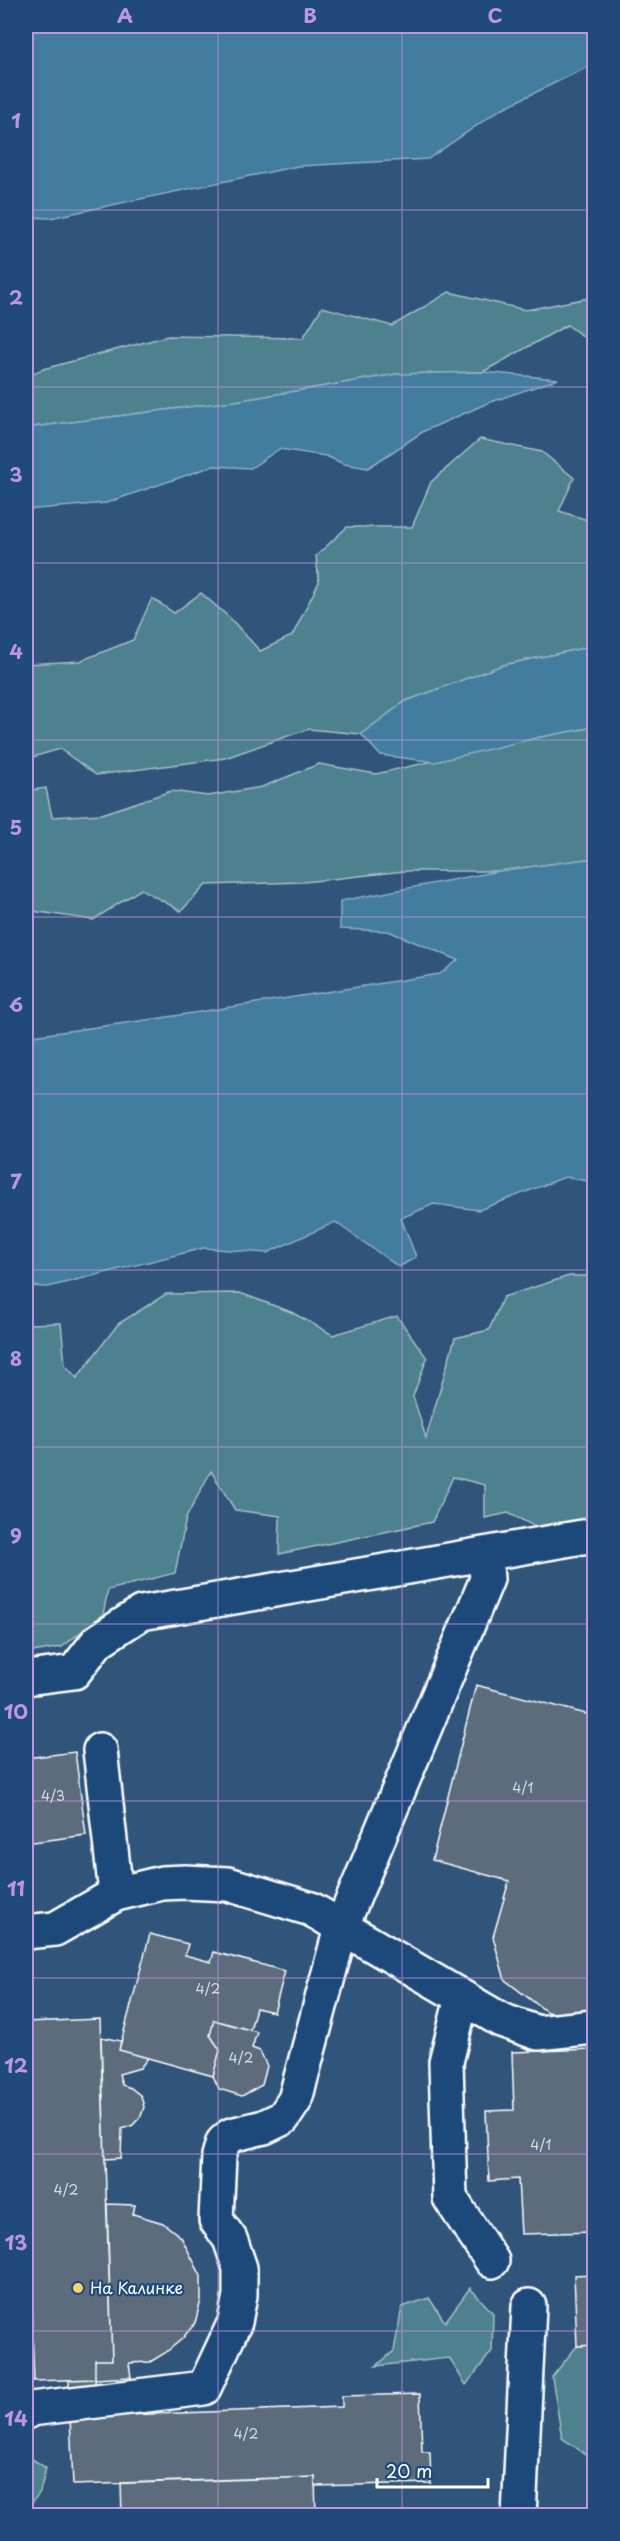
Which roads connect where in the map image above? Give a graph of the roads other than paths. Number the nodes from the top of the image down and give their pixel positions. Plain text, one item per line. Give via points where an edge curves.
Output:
1 (594, 1535) edge
2 (485, 1554) junction
3 (26, 1678) edge
4 (100, 1750) dead end
5 (116, 1894) junction
6 (341, 1928) junction
7 (26, 1932) edge
8 (462, 1998) junction
9 (594, 2027) edge
10 (492, 2261) dead end
11 (529, 2306) dead end
12 (26, 2412) edge
13 (519, 2516) edge

1 - 2 lane
2 - 3 lane via 141,1613 98,1641 74,1672
2 - 6 lane via 487,1579
4 - 5 lane
5 - 6 lane via 162,1884 228,1884 311,1909
5 - 7 lane via 55,1929
6 - 8 lane
6 - 12 lane via 295,2100 283,2118 231,2135 223,2142 216,2220 230,2239 240,2268 240,2295 235,2322 204,2388
8 - 9 lane via 501,2020 538,2033
8 - 10 lane via 446,2062 450,2199
11 - 13 lane

